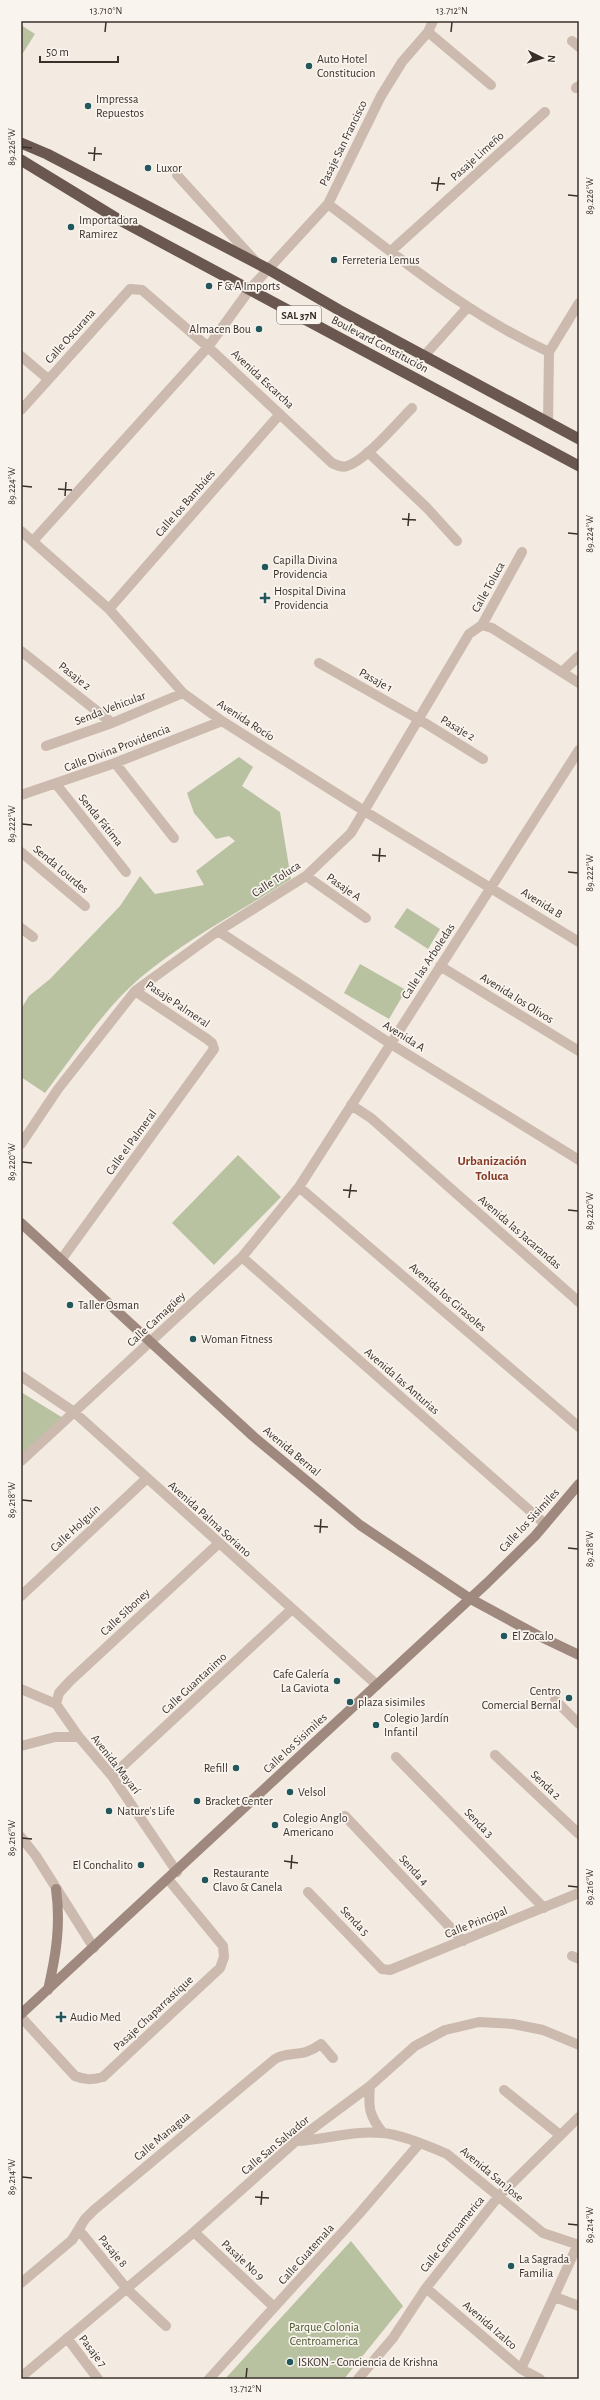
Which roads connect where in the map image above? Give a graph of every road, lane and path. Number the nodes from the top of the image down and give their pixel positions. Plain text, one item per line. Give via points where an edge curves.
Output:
1 (433, 21) edge
2 (428, 32) junction
3 (491, 85) dead end
4 (545, 112) dead end
5 (21, 138) edge
6 (21, 143) edge
7 (47, 154) junction
8 (21, 160) edge
9 (21, 166) edge
10 (43, 173) junction
11 (177, 175) dead end
12 (328, 204) junction
13 (391, 251) junction
14 (263, 267) junction
15 (250, 289) junction
16 (142, 290) joint
17 (579, 303) edge
18 (467, 308) junction
19 (208, 347) junction
20 (549, 352) junction
21 (21, 356) edge
22 (424, 356) junction
23 (48, 378) junction
24 (412, 408) dead end
25 (21, 410) edge
26 (280, 414) junction
27 (548, 423) junction
28 (579, 439) edge
29 (368, 452) junction
30 (579, 466) edge
31 (21, 531) edge
32 (33, 541) junction
33 (456, 541) dead end
34 (522, 552) dead end
35 (109, 610) junction
36 (482, 625) junction
37 (21, 651) edge
38 (579, 656) edge
39 (319, 663) dead end
40 (562, 672) junction
41 (579, 683) edge
42 (183, 693) junction
43 (420, 720) junction
44 (222, 721) junction
45 (112, 723) junction
46 (46, 746) dead end
47 (579, 750) edge
48 (483, 758) dead end
49 (115, 763) junction
50 (56, 784) junction
51 (21, 795) edge
52 (366, 812) junction
53 (174, 838) dead end
54 (21, 852) edge
55 (126, 872) dead end
56 (306, 876) junction
57 (491, 887) junction
58 (85, 906) dead end
59 (366, 918) dead end
60 (21, 928) edge
61 (218, 931) junction
62 (33, 937) dead end
63 (579, 942) edge
64 (440, 966) junction
65 (135, 990) junction
66 (207, 1039) joint
67 (391, 1044) junction
68 (579, 1051) edge
69 (351, 1105) junction
70 (21, 1144) edge
71 (579, 1160) edge
72 (299, 1187) junction
73 (21, 1223) edge
74 (242, 1257) junction
75 (61, 1260) junction
76 (579, 1302) edge
77 (151, 1342) junction
78 (21, 1376) edge
79 (74, 1412) junction
80 (579, 1427) edge
81 (21, 1461) edge
82 (146, 1479) junction
83 (579, 1484) edge
84 (545, 1524) junction
85 (218, 1544) junction
86 (21, 1596) edge
87 (469, 1598) junction
88 (292, 1609) junction
89 (579, 1655) edge
90 (377, 1685) junction
91 (21, 1689) edge
92 (555, 1700) dead end
93 (56, 1704) junction
94 (579, 1724) edge
95 (79, 1737) junction
96 (21, 1746) edge
97 (495, 1755) dead end
98 (396, 1757) dead end
99 (112, 1776) junction
100 (345, 1816) dead end
101 (579, 1834) edge
102 (21, 1837) edge
103 (176, 1872) junction
104 (168, 1879) junction
105 (56, 1890) junction
106 (308, 1892) dead end
107 (579, 1892) edge
108 (544, 1908) junction
109 (463, 1941) junction
110 (94, 1948) junction
111 (382, 1969) joint
112 (48, 1990) junction
113 (21, 2015) edge
114 (579, 2045) edge
115 (333, 2058) dead end
116 (370, 2086) junction
117 (504, 2090) dead end
118 (579, 2117) edge
119 (383, 2133) junction
120 (560, 2135) junction
121 (296, 2141) junction
122 (419, 2144) junction
123 (498, 2197) junction
124 (79, 2230) junction
125 (194, 2232) junction
126 (579, 2245) edge
127 (21, 2284) edge
128 (426, 2288) junction
129 (127, 2289) junction
130 (555, 2297) junction
131 (579, 2306) edge
132 (274, 2307) junction
133 (166, 2326) dead end
134 (67, 2338) junction
135 (521, 2369) junction
136 (21, 2377) edge
137 (98, 2379) edge
138 (209, 2379) edge
139 (358, 2379) edge
140 (540, 2379) edge

1 - 2 street, Pasaje San Francisco
2 - 3 street
2 - 12 street, Pasaje San Francisco via 402,62 381,96
4 - 13 street, Pasaje Limeño
5 - 7 highway, Boulevard Constitución / SAL 37N
6 - 7 highway, Boulevard Constitución / SAL 37N
7 - 14 highway, Boulevard Constitución / SAL 37N
8 - 10 highway, Boulevard Constitución / SAL 37N
9 - 10 highway, Boulevard Constitución / SAL 37N
10 - 15 highway, Boulevard Constitución / SAL 37N via 116,218
11 - 14 street
12 - 13 street
12 - 14 street, Pasaje San Francisco
13 - 18 street
14 - 15 street, Pasaje San Francisco
14 - 22 highway, Boulevard Constitución / SAL 37N
15 - 19 street, Pasaje San Francisco
15 - 30 highway, Boulevard Constitución / SAL 37N
16 - 19 street, Avenida Escarcha
16 - 23 street, Calle Oscurana via 130,289
17 - 20 street
18 - 20 street via 514,336
18 - 22 street
19 - 26 street, Avenida Escarcha
19 - 32 street, Pasaje San Francisco
20 - 27 street
21 - 23 street
22 - 27 highway, Boulevard Constitución / SAL 37N
23 - 25 street, Calle Oscurana
24 - 29 street, Avenida Escarcha
26 - 29 street, Avenida Escarcha via 332,463 346,466 358,461
26 - 35 street, Calle los Bambúes
27 - 28 highway, Boulevard Constitución / SAL 37N
29 - 33 street via 428,508
31 - 32 street, Avenida Rocío
32 - 35 street, Avenida Rocío
34 - 36 street, Calle Toluca
35 - 42 street, Avenida Rocío
36 - 40 street via 492,628
36 - 43 street, Calle Toluca via 469,634
37 - 45 street, Pasaje 2
38 - 40 street
39 - 43 street, Pasaje 1
40 - 41 street
42 - 44 street, Avenida Rocío
42 - 45 street, Senda Vehicular
43 - 48 street, Pasaje 2
43 - 52 street, Calle Toluca
44 - 49 street, Calle Divina Providencia
44 - 52 street, Avenida Rocío
45 - 46 street, Senda Vehicular
47 - 57 street, Calle las Arboledas
49 - 50 street, Calle Divina Providencia
49 - 53 street
50 - 51 street, Calle Divina Providencia
50 - 55 street, Senda Fátima
52 - 56 street, Calle Toluca via 351,833
52 - 57 street, Avenida Rocío
54 - 58 street, Senda Lourdes
56 - 59 street, Pasaje A
56 - 61 street, Calle Toluca
57 - 63 street, Avenida B
57 - 64 street, Calle las Arboledas
60 - 62 street
61 - 65 street, Calle Toluca
61 - 67 street, Avenida A
64 - 67 street, Calle las Arboledas
64 - 68 street, Avenida los Olivos
65 - 66 street, Pasaje Palmeral
65 - 70 street, Calle Toluca via 58,1089
66 - 75 street, Calle el Palmeral via 214,1049 208,1059
67 - 69 street, Calle las Arboledas
67 - 71 street, Avenida A
69 - 72 street, Calle las Arboledas
69 - 76 street, Avenida las Jacarandas via 371,1118
72 - 74 street, Calle Camagüey
72 - 80 street, Avenida los Girasoles
73 - 75 main road, Avenida Bernal
74 - 77 street, Calle Camagüey
74 - 84 street, Avenida las Anturias
75 - 77 main road, Avenida Bernal
77 - 79 street, Calle Camagüey
77 - 87 main road, Avenida Bernal via 254,1436 360,1525
78 - 79 street, Avenida Palma Soriano
79 - 81 street, Calle Camagüey
79 - 82 street, Avenida Palma Soriano
82 - 85 street, Avenida Palma Soriano
82 - 86 street, Calle Holguín
83 - 84 main road, Calle los Sisimiles
84 - 87 main road, Calle los Sisimiles
85 - 88 street, Avenida Palma Soriano
85 - 93 street, Calle Siboney via 70,1681 59,1694
87 - 89 main road, Avenida Bernal via 537,1636
87 - 90 main road, Calle los Sisimiles
88 - 90 street, Avenida Palma Soriano
88 - 99 street, Calle Guantanimo
90 - 103 main road, Calle los Sisimiles
91 - 93 street
92 - 94 street
93 - 95 street, Avenida Mayarí
95 - 96 street via 55,1736
95 - 99 street, Avenida Mayarí
97 - 101 street, Senda 2
98 - 108 street, Senda 3
99 - 103 street, Avenida Mayarí
100 - 109 street, Senda 4
102 - 105 street via 36,1856
103 - 104 main road, Calle los Sisimiles
104 - 110 main road, Calle los Sisimiles
104 - 113 street, Pasaje Chaparrastique via 223,1946 224,1957 220,1968 97,2079 87,2080 75,2076
105 - 110 street
105 - 112 main road via 59,1938
106 - 111 street, Senda 5
107 - 108 street, Calle Principal
108 - 109 street, Calle Principal
109 - 111 street, Calle Principal via 390,1970
110 - 112 main road, Calle los Sisimiles
112 - 113 main road, Calle los Sisimiles
114 - 116 street, Calle San Salvador via 542,2030 513,2024 479,2022 445,2030 415,2046
115 - 124 street, Calle Managua via 321,2044 307,2054 280,2055 94,2210
116 - 119 street via 368,2103 373,2120
116 - 121 street, Calle San Salvador
117 - 120 street
118 - 120 street, Calle Centroamerica
119 - 121 street, Avenida San Jose
119 - 122 street, Avenida San Jose
120 - 123 street, Calle Centroamerica
121 - 125 street, Calle San Salvador
122 - 123 street, Avenida San Jose via 447,2154
122 - 132 street, Calle Guatemala
123 - 126 street, Avenida San Jose via 543,2233
123 - 128 street, Calle Centroamerica
124 - 127 street, Calle Managua via 72,2240
124 - 129 street, Pasaje 8
125 - 129 street, Calle San Salvador
125 - 132 street, Pasaje No 9
126 - 130 street
128 - 135 street, Avenida Izalco
128 - 139 street, Calle Centroamerica via 393,2338
129 - 133 street, Pasaje 8
129 - 134 street, Calle San Salvador
130 - 131 street
130 - 135 street
132 - 138 street, Calle Guatemala
134 - 136 street, Calle San Salvador
134 - 137 street, Pasaje 7
135 - 140 street, Avenida Izalco

